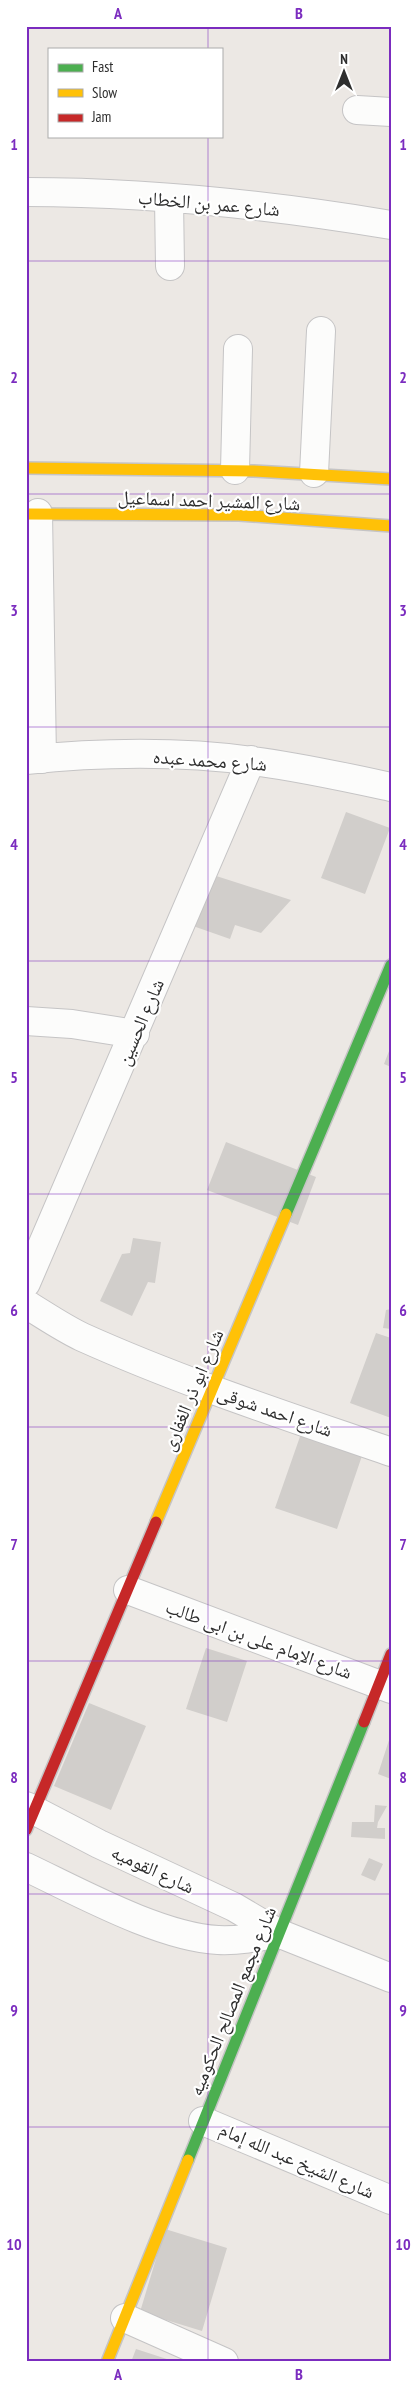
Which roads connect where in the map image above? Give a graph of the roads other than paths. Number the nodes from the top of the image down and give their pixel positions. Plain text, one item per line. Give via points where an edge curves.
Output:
1 (357, 110) dead end
2 (391, 112) edge
3 (26, 192) edge
4 (168, 199) junction
5 (391, 225) edge
6 (170, 266) dead end
7 (321, 331) dead end
8 (238, 349) dead end
9 (26, 468) edge
10 (235, 470) junction
11 (314, 473) junction
12 (391, 479) edge
13 (32, 514) edge
14 (391, 526) edge
15 (34, 760) edge
16 (251, 760) junction
17 (391, 787) edge
18 (391, 964) edge
19 (26, 1021) edge
20 (134, 1034) junction
21 (26, 1283) edge
22 (26, 1304) edge
23 (211, 1389) junction
24 (391, 1452) edge
25 (128, 1590) junction
26 (391, 1654) edge
27 (385, 1686) edge
28 (29, 1816) edge
29 (26, 1867) edge
30 (278, 1933) junction
31 (391, 1978) edge
32 (203, 2121) junction
33 (391, 2200) edge
34 (124, 2318) junction
35 (107, 2362) edge
36 (224, 2362) edge

1 - 2 street
3 - 4 street, شارع عمر بن الخطاب
4 - 5 street, شارع عمر بن الخطاب via 264,206
4 - 6 street
7 - 11 street
8 - 10 street
9 - 10 street, شارع المشير احمد اسماعيل
10 - 11 street, شارع المشير احمد اسماعيل
11 - 12 street, شارع المشير احمد اسماعيل
13 - 14 street, شارع المشير احمد اسماعيل via 239,515
13 - 15 street
15 - 16 street, شارع محمد عبده via 174,755
16 - 17 street, شارع محمد عبده
16 - 20 street, شارع الحسين
18 - 23 street, شارع ابو ذر الغفارى
19 - 20 street via 72,1024
20 - 21 street, شارع الحسين
22 - 23 street, شارع احمد شوقى via 80,1336
23 - 24 street, شارع احمد شوقى
23 - 25 street, شارع ابو ذر الغفارى
25 - 27 street, شارع الإمام على بن ابى طالب
25 - 28 street, شارع ابو ذر الغفارى
26 - 27 street, شارع مجمع المصالح الحكوميه
27 - 30 street, شارع مجمع المصالح الحكوميه
28 - 30 street, شارع القوميه via 234,1907
29 - 30 street via 126,1913 187,1936 217,1940 248,1939
30 - 31 street, شارع القوميه
30 - 32 street, شارع مجمع المصالح الحكوميه
32 - 33 street, شارع الشيخ عبد الله إمام
32 - 34 street, شارع مجمع المصالح الحكوميه
34 - 35 street, شارع مجمع المصالح الحكوميه
34 - 36 street

